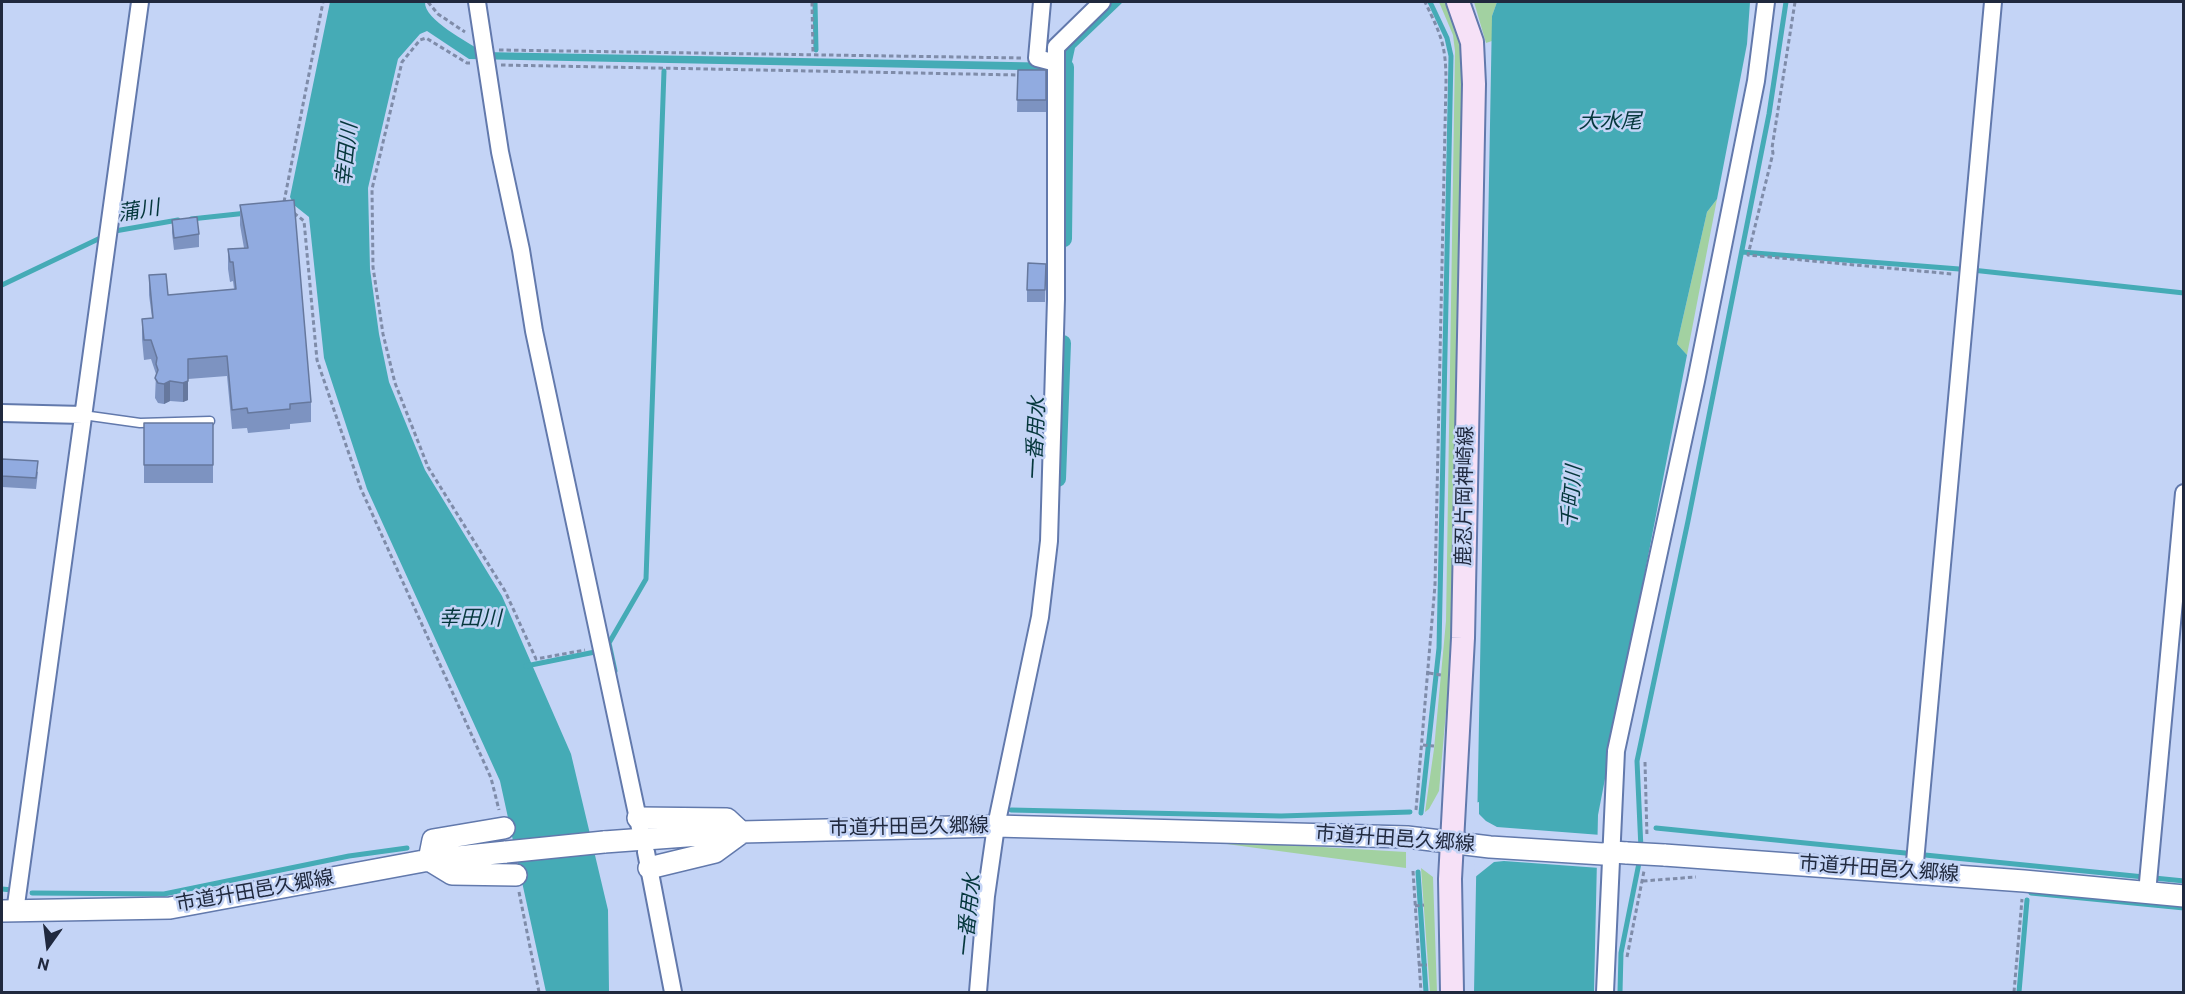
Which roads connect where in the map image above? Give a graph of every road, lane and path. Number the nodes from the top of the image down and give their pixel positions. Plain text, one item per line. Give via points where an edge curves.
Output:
1 (140, 2) edge
2 (323, 2) edge
3 (428, 2) edge
4 (477, 2) edge
5 (812, 2) edge
6 (1042, 2) edge
7 (1102, 2) edge
8 (1425, 2) edge
9 (1458, 2) edge
10 (1766, 2) edge
11 (1795, 2) edge
12 (1993, 2) edge
13 (486, 54) junction
14 (813, 55) junction
15 (1037, 58) junction
16 (1055, 67) junction
17 (1024, 75) edge
18 (1968, 272) junction
19 (2, 413) edge
20 (80, 415) junction
21 (210, 420) edge
22 (2184, 493) edge
23 (602, 647) junction
24 (1431, 674) junction
25 (1439, 675) dead end
26 (1424, 745) junction
27 (1433, 746) dead end
28 (1416, 810) dead end
29 (639, 823) joint
30 (996, 826) junction
31 (504, 828) joint
32 (741, 832) junction
33 (1461, 843) junction
34 (1614, 853) junction
35 (429, 860) junction
36 (647, 860) joint
37 (1915, 860) junction
38 (1413, 871) dead end
39 (516, 875) joint
40 (2024, 881) junction
41 (2148, 882) junction
42 (2184, 896) edge
43 (8, 911) edge
44 (1419, 965) junction
45 (1426, 965) dead end
46 (538, 993) edge
47 (673, 993) edge
48 (978, 993) edge
49 (1421, 993) edge
50 (1452, 993) edge
51 (1605, 993) edge
52 (2014, 993) edge

1 - 20 street
2 - 31 path via 283,200 286,208 304,221 317,360 361,489 490,778
3 - 13 path
4 - 13 street
5 - 14 path
6 - 15 street
7 - 16 street via 1056,47
8 - 24 path via 1441,34 1449,82 1437,584
9 - 33 main road, 鹿忍片岡神崎線 via 1472,42 1474,84
10 - 34 street via 1756,81 1708,323 1616,751
11 - 18 path via 1773,153 1749,252
12 - 18 street
13 - 14 path
13 - 17 path
13 - 23 street via 534,331
13 - 23 path via 466,63 426,38 402,62 372,189 373,267 383,334 395,383 428,467 505,591 536,659
14 - 15 path
15 - 16 street
16 - 30 street via 1056,298 1049,541 1040,617
18 - 37 street
19 - 20 street
20 - 21 lane via 140,423
20 - 43 street
22 - 41 street
23 - 29 street
24 - 25 path
24 - 26 path
26 - 27 path
26 - 28 path
29 - 32 street via 727,819
30 - 32 street, 市道升田邑久郷線
30 - 33 street, 市道升田邑久郷線 via 1407,837
30 - 48 street
31 - 35 street via 433,840
32 - 35 street, 市道升田邑久郷線, bridge
32 - 36 street via 715,852
33 - 34 street, 市道升田邑久郷線
33 - 50 main road, 鹿忍片岡神崎線 via 1450,879
34 - 37 street, 市道升田邑久郷線, bridge
34 - 51 street
35 - 39 street via 452,874
35 - 43 street, 市道升田邑久郷線 via 170,908
36 - 47 street
37 - 40 street, 市道升田邑久郷線
38 - 44 path via 1419,906
39 - 46 path
40 - 41 street, 市道升田邑久郷線
40 - 52 path
41 - 42 street, 市道升田邑久郷線
44 - 45 path
44 - 49 path

